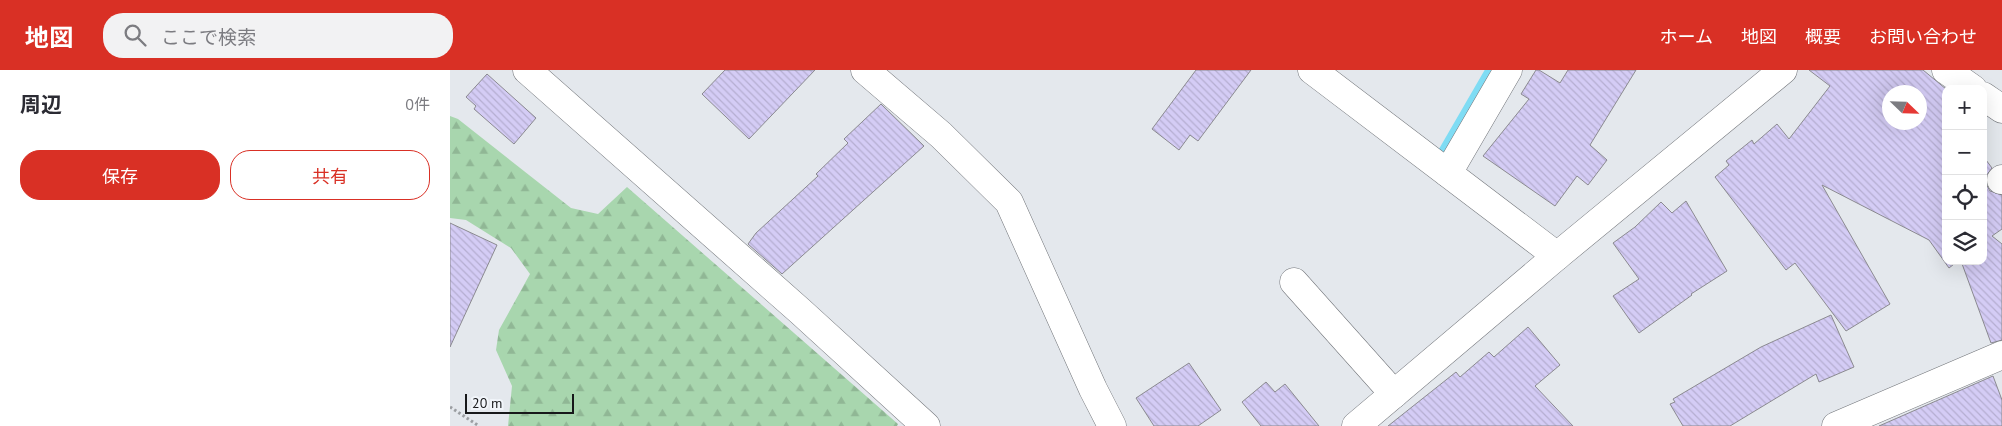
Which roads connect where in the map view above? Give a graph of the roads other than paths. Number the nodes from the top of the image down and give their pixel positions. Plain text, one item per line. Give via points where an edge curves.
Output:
1 (527, 70) edge
2 (865, 70) edge
3 (1312, 70) edge
4 (1508, 70) edge
5 (1783, 70) edge
6 (1946, 70) edge
7 (1967, 85) edge
8 (1987, 99) edge
9 (2002, 109) edge
10 (1448, 173) junction
11 (1557, 256) junction
12 (1294, 282) dead end
13 (2002, 355) edge
14 (1394, 394) junction
15 (926, 426) edge
16 (1112, 426) edge
17 (1356, 426) edge
18 (1836, 426) edge

1 - 15 street
2 - 16 street via 941,135 1008,202
3 - 10 street
4 - 10 street
5 - 11 street
6 - 7 street
8 - 9 street
10 - 11 street
11 - 14 street
12 - 14 street
13 - 18 street
14 - 17 street

